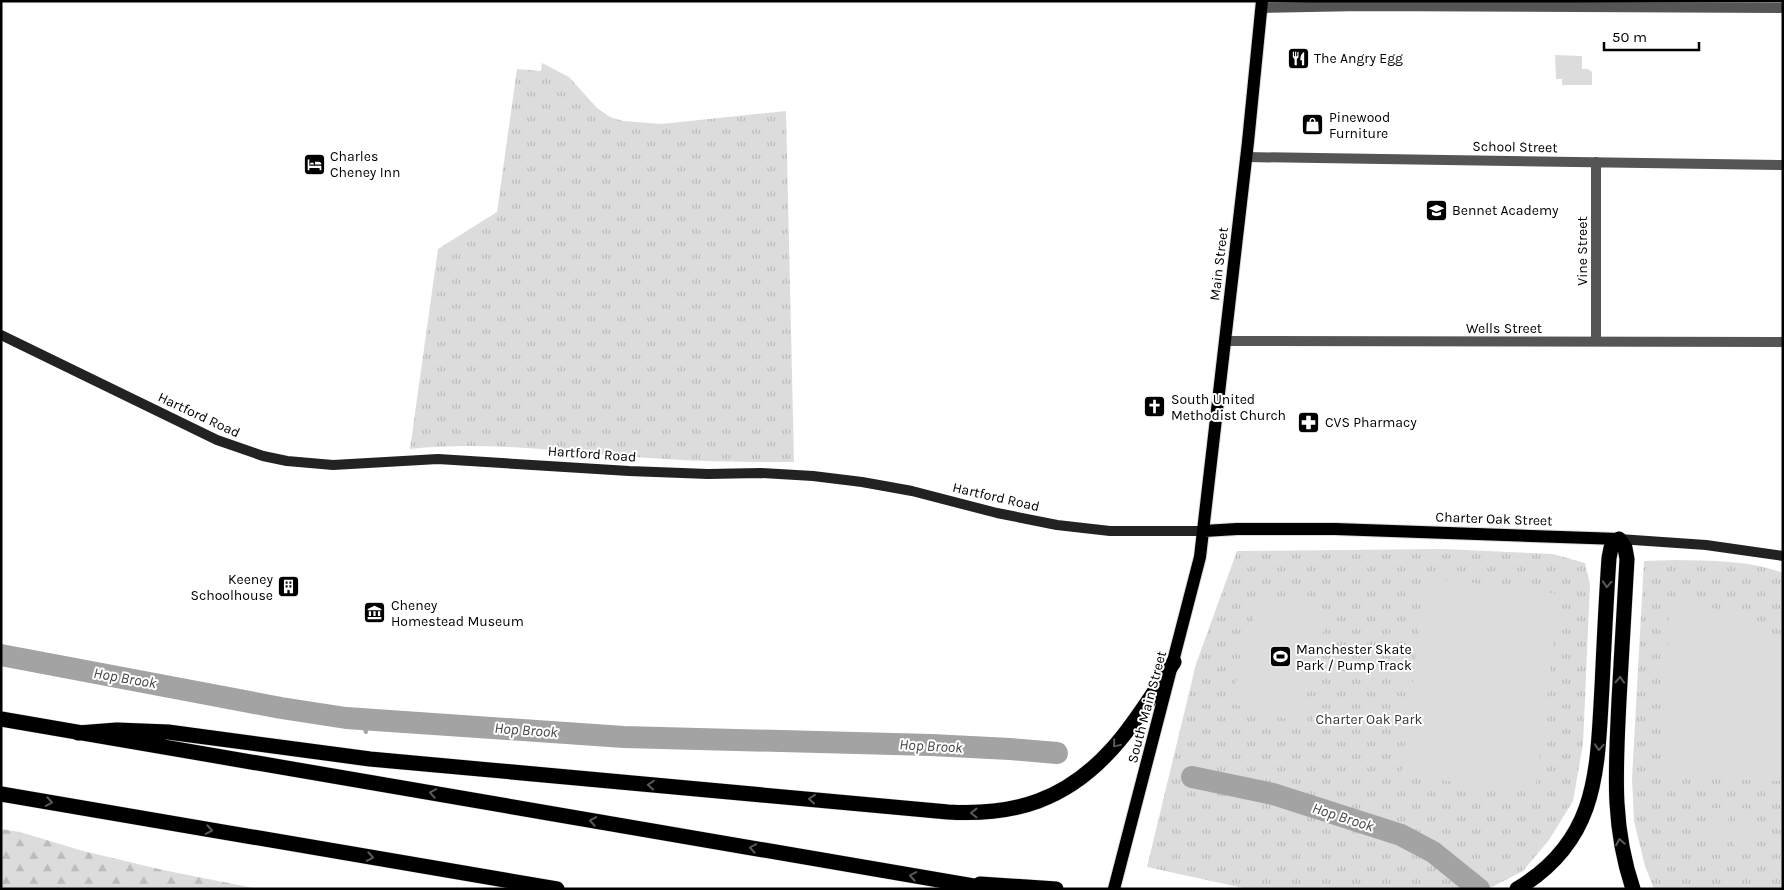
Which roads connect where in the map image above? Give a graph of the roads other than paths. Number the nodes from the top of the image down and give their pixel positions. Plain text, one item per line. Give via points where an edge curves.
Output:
1 (1261, 5) edge
2 (1783, 8) edge
3 (1246, 157) junction
4 (1596, 162) junction
5 (1783, 165) edge
6 (1, 335) edge
7 (1225, 341) junction
8 (1596, 341) junction
9 (1783, 342) edge
10 (1204, 531) junction
11 (1619, 539) junction
12 (1783, 556) edge
13 (1174, 662) junction
14 (1, 719) edge
15 (78, 732) junction
16 (1, 794) edge
17 (961, 884) junction
18 (1519, 887) edge
19 (557, 889) edge
20 (990, 889) edge
21 (1056, 889) edge
22 (1114, 889) edge
23 (1633, 889) edge

1 - 2 street
1 - 3 main road, Main Street
3 - 4 street, School Street
3 - 7 main road, Main Street
4 - 5 street, School Street
4 - 8 street, Vine Street
6 - 10 main road, Hartford Road via 217,440 287,461 333,465 438,459 629,471 813,476 912,491 997,513 1066,526 1126,531
7 - 8 street, Wells Street
7 - 10 main road, Main Street
8 - 9 street, Wells Street
10 - 11 main road, Charter Oak Street via 1334,529
10 - 13 main road, South Main Street
11 - 12 main road, Charter Oak Street via 1706,545
11 -> 18 highway via 1611,548 1609,558 1597,763 1591,797 1582,821 1565,846 1543,870
23 -> 11 highway via 1621,844 1616,796 1627,559
13 -> 15 highway via 1121,739 1094,767 1042,799 1011,810 988,813 370,759 168,732
13 - 22 main road, South Main Street
14 - 15 highway
17 -> 15 highway
16 -> 19 highway
17 - 20 highway
17 - 21 highway

